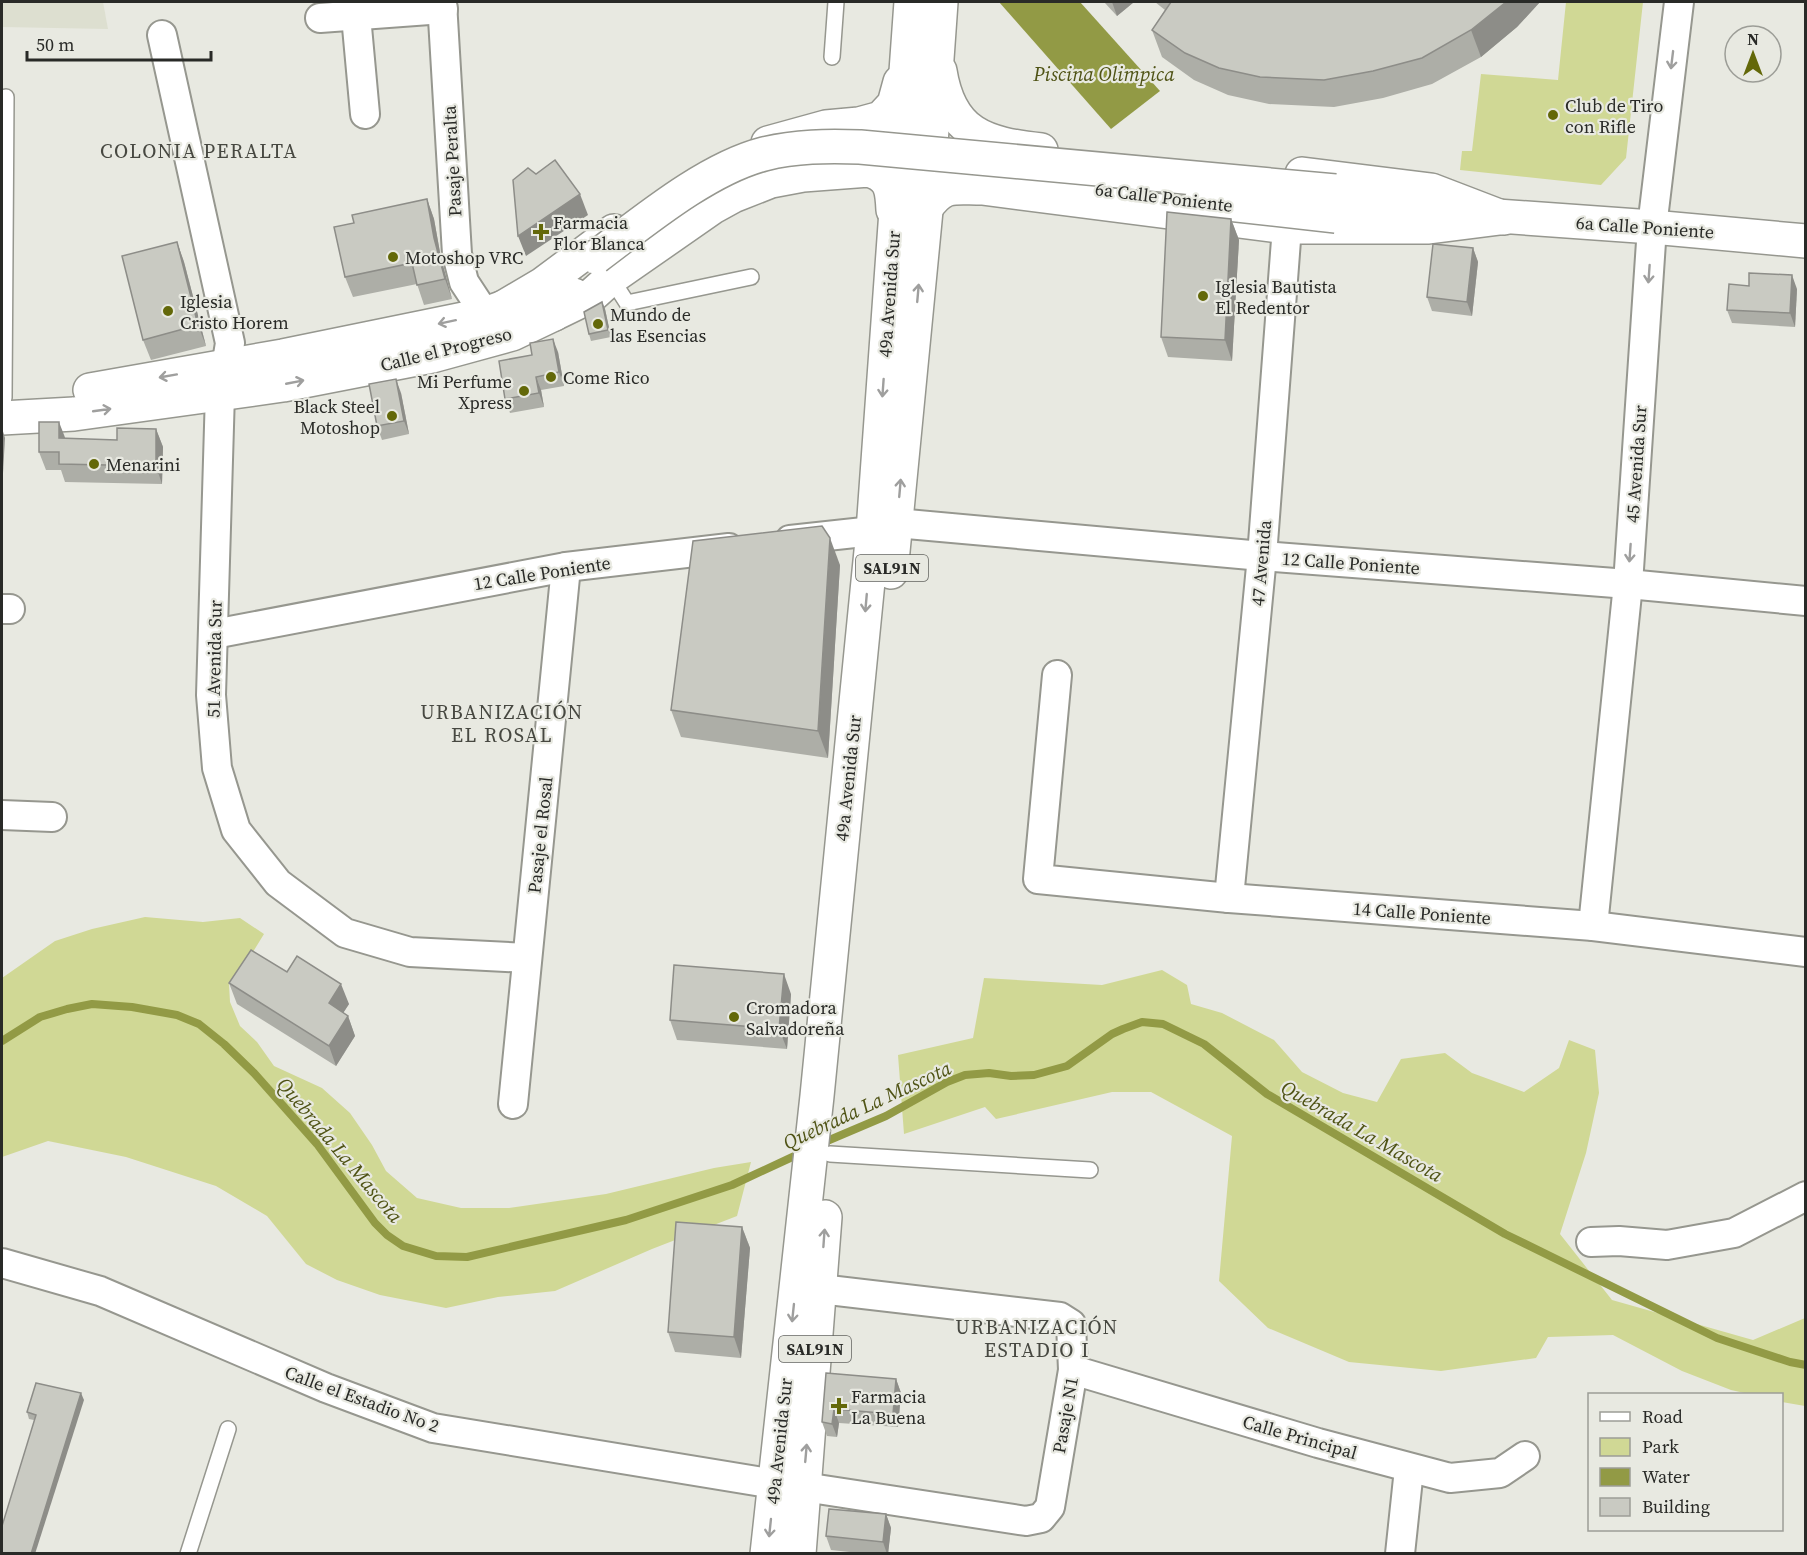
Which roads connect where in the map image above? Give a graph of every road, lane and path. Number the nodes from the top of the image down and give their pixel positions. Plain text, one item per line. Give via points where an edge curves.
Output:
1 (836, 2) edge
2 (911, 2) edge
3 (941, 2) edge
4 (1678, 2) edge
5 (442, 5) edge
6 (357, 16) junction
7 (320, 18) dead end
8 (162, 35) dead end
9 (922, 52) junction
10 (832, 57) dead end
11 (6, 97) dead end
12 (365, 114) dead end
13 (859, 124) junction
14 (978, 137) junction
15 (916, 160) joint
16 (848, 170) junction
17 (982, 188) junction
18 (926, 208) junction
19 (1504, 218) junction
20 (1287, 227) junction
21 (1652, 227) junction
22 (894, 229) junction
23 (1806, 241) edge
24 (604, 268) junction
25 (751, 277) dead end
26 (495, 310) junction
27 (223, 379) junction
28 (2, 405) edge
29 (884, 527) junction
30 (1262, 556) junction
31 (566, 567) junction
32 (1628, 584) junction
33 (1806, 601) edge
34 (214, 634) junction
35 (1058, 675) dead end
36 (2, 815) edge
37 (52, 817) dead end
38 (1229, 898) junction
39 (1593, 926) junction
40 (1806, 952) edge
41 (527, 958) junction
42 (513, 1104) dead end
43 (823, 1157) junction
44 (1090, 1170) dead end
45 (1806, 1196) edge
46 (1591, 1242) dead end
47 (2, 1263) edge
48 (820, 1289) junction
49 (1073, 1370) junction
50 (228, 1430) dead end
51 (1525, 1456) dead end
52 (1409, 1468) junction
53 (789, 1485) junction
54 (188, 1554) edge
55 (767, 1554) edge
56 (799, 1554) edge
57 (1400, 1554) edge

1 - 10 lane
2 - 9 main road, 49a Avenida Sur / SAL91N
3 - 9 main road, 49a Avenida Sur / SAL91N
4 -> 21 street, 45 Avenida Sur
5 - 6 street
5 - 26 street, Pasaje Peralta via 457,254 464,282
6 - 7 street
6 - 12 street
8 - 27 street, 51 Avenida Sur via 230,343
9 - 13 main road via 894,104 881,118
9 - 14 main road via 942,83 949,105
9 - 18 main road, 49a Avenida Sur / SAL91N
9 - 22 main road, 49a Avenida Sur / SAL91N
11 - 28 lane
13 - 16 main road via 870,146 863,162
13 - 26 main road via 780,138 707,170 635,214 543,284
14 - 17 main road via 964,150 962,168 966,177
14 - 19 main road via 1007,146 1431,190
15 - 19 main road, 6a Calle Poniente, bridge
15 - 24 main road, Calle el Progreso, bridge via 829,146 761,155 685,193
16 - 22 main road via 869,170 888,182
16 - 24 main road via 771,182 733,196
17 - 18 main road via 941,190
17 - 20 main road
29 -> 18 main road, 49a Avenida Sur / SAL91N
19 - 20 main road via 1429,227
19 - 21 main road, 6a Calle Poniente
20 - 30 street, 47 Avenida
21 - 23 main road, 6a Calle Poniente
21 -> 32 street, 45 Avenida Sur
22 -> 29 main road, 49a Avenida Sur / SAL91N
24 - 25 lane via 627,303
24 - 26 main road, Calle el Progreso
27 -> 24 main road, Calle el Progreso via 283,385 432,356 512,334 554,314
26 -> 27 main road, Calle el Progreso
27 - 28 main road, Calle el Progreso via 69,393
27 - 34 street, 51 Avenida Sur
29 - 30 street, 12 Calle Poniente
29 - 31 street, 12 Calle Poniente
29 - 43 main road, 49a Avenida Sur / SAL91N via 826,1093
30 - 32 street, 12 Calle Poniente
30 - 38 street, 47 Avenida
31 - 34 street, 12 Calle Poniente
31 - 41 street, Pasaje el Rosal
32 - 33 street, 12 Calle Poniente
32 - 39 street, 45 Avenida Sur
34 - 41 street, 51 Avenida Sur via 211,695 217,768 236,830 278,883 345,933 410,952
35 - 38 street, 14 Calle Poniente via 1038,879
36 - 37 street
38 - 39 street, 14 Calle Poniente
39 - 40 street, 14 Calle Poniente
41 - 42 street, Pasaje el Rosal
43 - 44 lane
48 -> 43 main road, 49a Avenida Sur / SAL91N
43 -> 53 main road, 49a Avenida Sur / SAL91N
45 - 46 street via 1734,1233 1667,1245
47 - 53 street, Calle el Estadio No 2 via 100,1291 326,1388 433,1428
48 - 49 street, Pasaje N1 via 1060,1317 1071,1324
53 -> 48 main road, 49a Avenida Sur / SAL91N
49 - 52 street, Calle Principal
49 - 53 street, Pasaje N1 via 1050,1507 1041,1518 1026,1521
50 - 54 lane
51 - 52 street, Calle Principal via 1500,1473 1450,1478
52 - 57 street
53 -> 55 main road, 49a Avenida Sur / SAL91N
53 - 56 main road, 49a Avenida Sur / SAL91N

